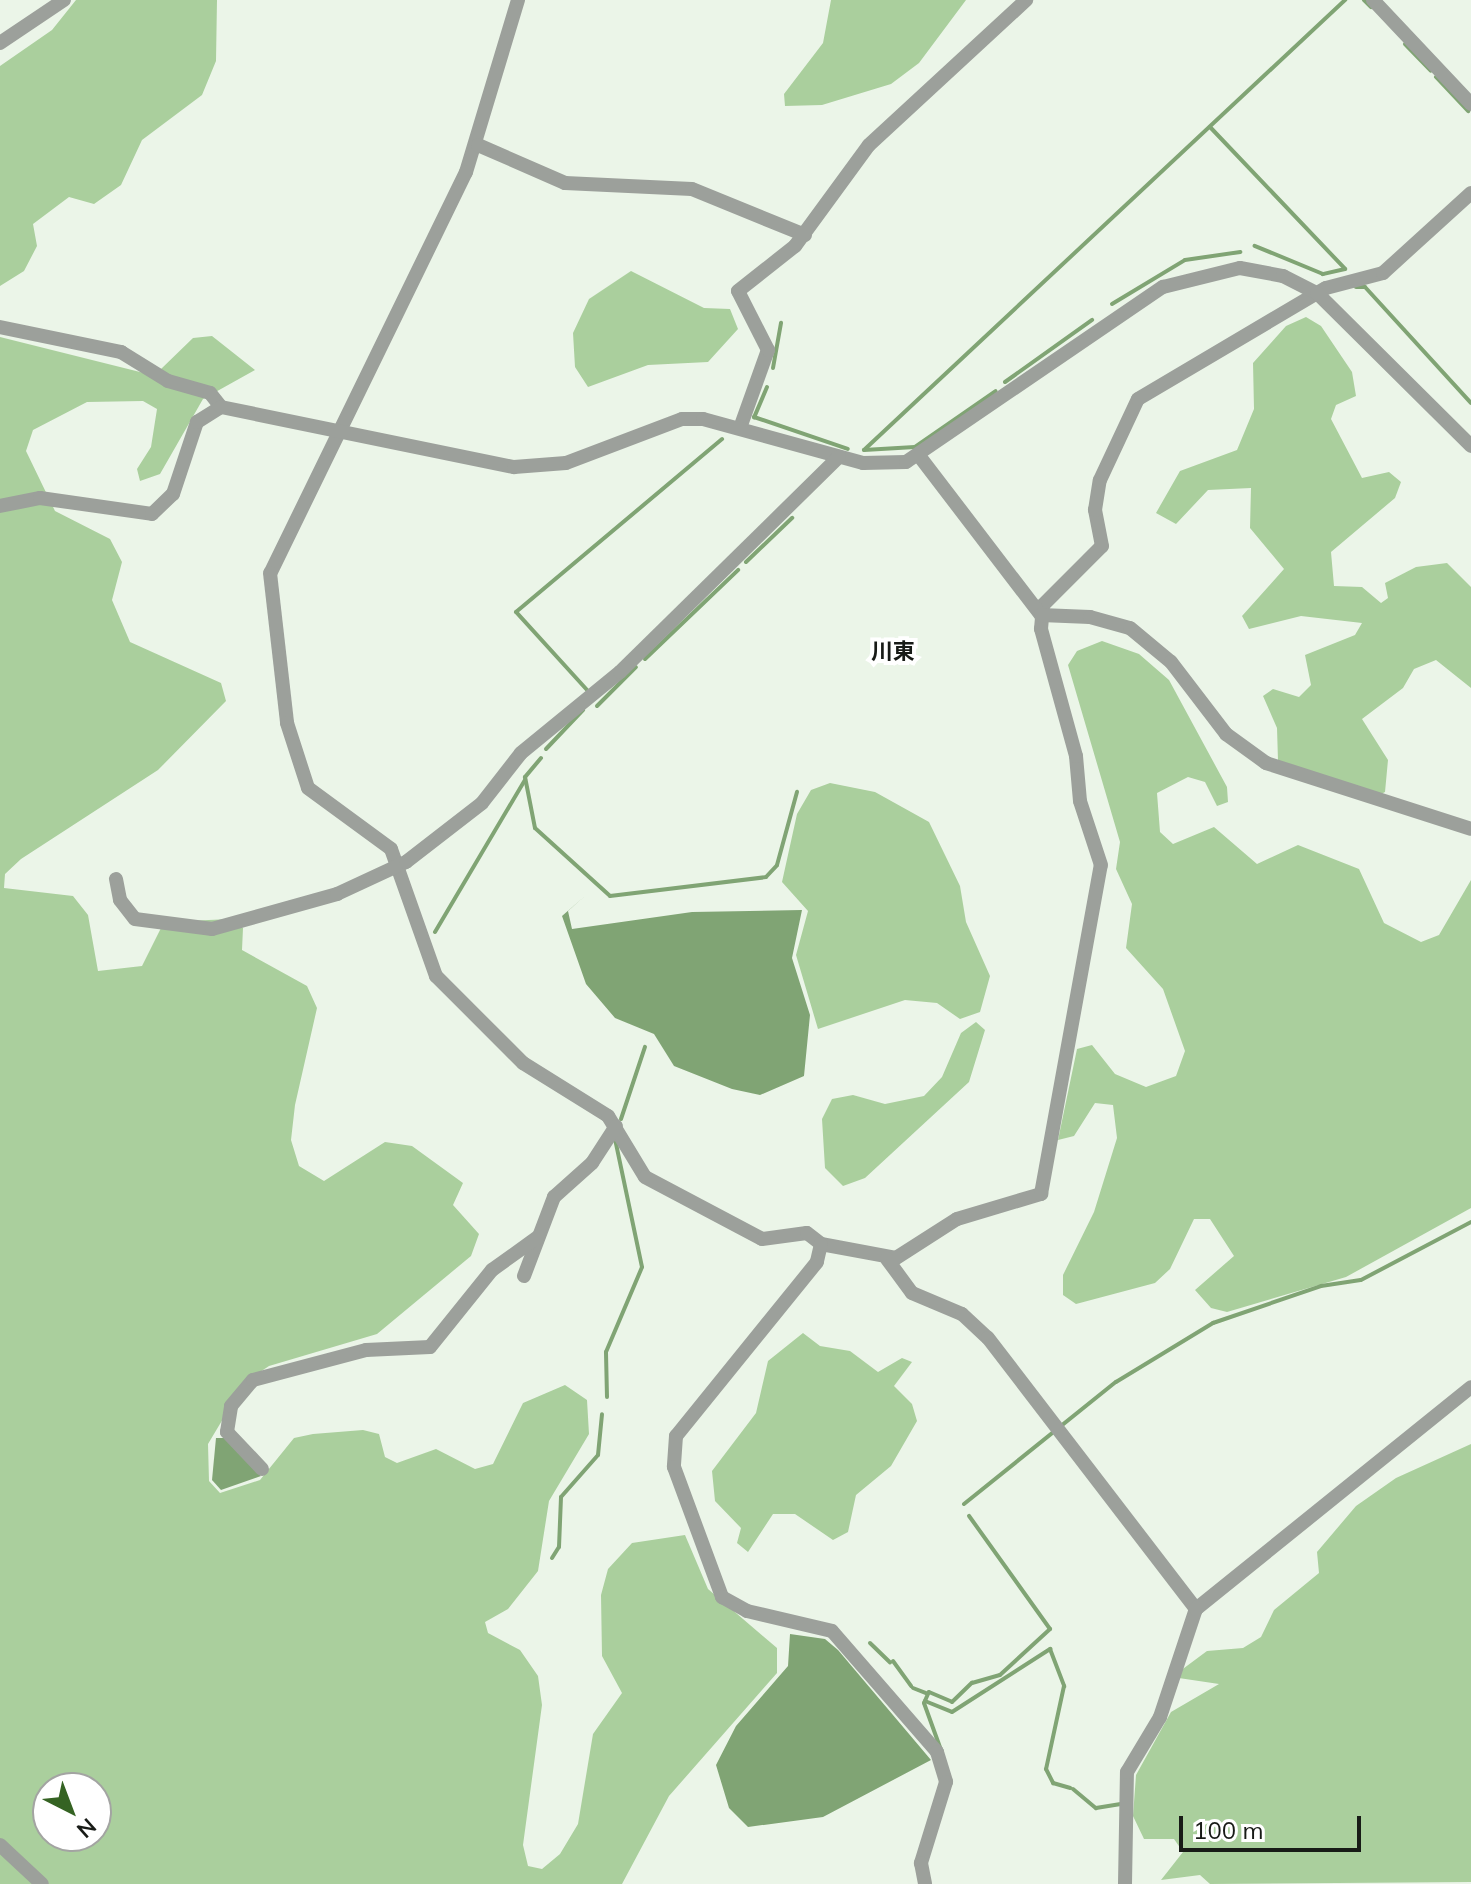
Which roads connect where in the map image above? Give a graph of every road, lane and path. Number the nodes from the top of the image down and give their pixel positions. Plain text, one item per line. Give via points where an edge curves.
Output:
1 (64, 0) edge
2 (518, 0) edge
3 (1026, 0) edge
4 (1373, 0) edge
5 (0, 43) edge
6 (1471, 104) edge
7 (478, 145) junction
8 (1471, 193) edge
9 (805, 235) junction
10 (1317, 293) junction
11 (0, 327) edge
12 (221, 407) junction
13 (740, 428) junction
14 (342, 429) junction
15 (1471, 446) edge
16 (839, 457) junction
17 (920, 457) junction
18 (0, 506) edge
19 (1041, 615) junction
20 (1471, 829) edge
21 (399, 866) junction
22 (116, 879) dead end
23 (616, 1126) junction
24 (538, 1237) junction
25 (821, 1244) junction
26 (887, 1259) junction
27 (524, 1276) dead end
28 (430, 1347) junction
29 (420, 1360) dead end
30 (1471, 1387) edge
31 (262, 1469) dead end
32 (1196, 1609) junction
33 (0, 1845) edge
34 (42, 1884) edge
35 (925, 1884) edge
36 (1125, 1884) edge

1 - 5 street
2 - 7 street
3 - 9 street via 869,145
4 - 6 street
7 - 9 street via 565,183 692,189
7 - 14 street
8 - 10 street via 1394,265
9 - 13 street via 738,291 768,350
10 - 15 street
10 - 17 street via 1283,276 1240,268 1163,287
10 - 19 street via 1138,399 1100,480 1095,510 1102,546 1048,595
11 - 12 street via 121,352 168,381 210,393
12 - 14 street
12 - 18 street via 197,422 173,494 152,514 40,498
13 - 14 street via 682,419 537,468
13 - 16 street
14 - 21 street via 270,573 283,695 293,755 308,788 384,840
16 - 17 street via 881,466
16 - 21 street via 643,650 521,753 482,803
17 - 19 street
19 - 20 street via 1090,617 1130,628 1171,662 1226,734 1266,763
19 - 26 street via 1101,865 1041,1194 957,1219
21 - 22 street via 337,894 212,929 135,919 120,900
21 - 23 street via 436,976 523,1063
23 - 24 street via 592,1163 554,1197
23 - 25 street via 637,1166 656,1185 750,1235 807,1233
24 - 27 street
24 - 28 street via 492,1270
25 - 26 street
25 - 35 street via 811,1270 676,1436 674,1467 722,1597 747,1611 832,1631 937,1752 946,1782 921,1863
26 - 32 street via 912,1293 962,1314 988,1338
28 - 29 street
28 - 31 street via 366,1350 253,1380 231,1406 227,1432
30 - 32 street
32 - 36 street via 1160,1717 1127,1772
33 - 34 street

